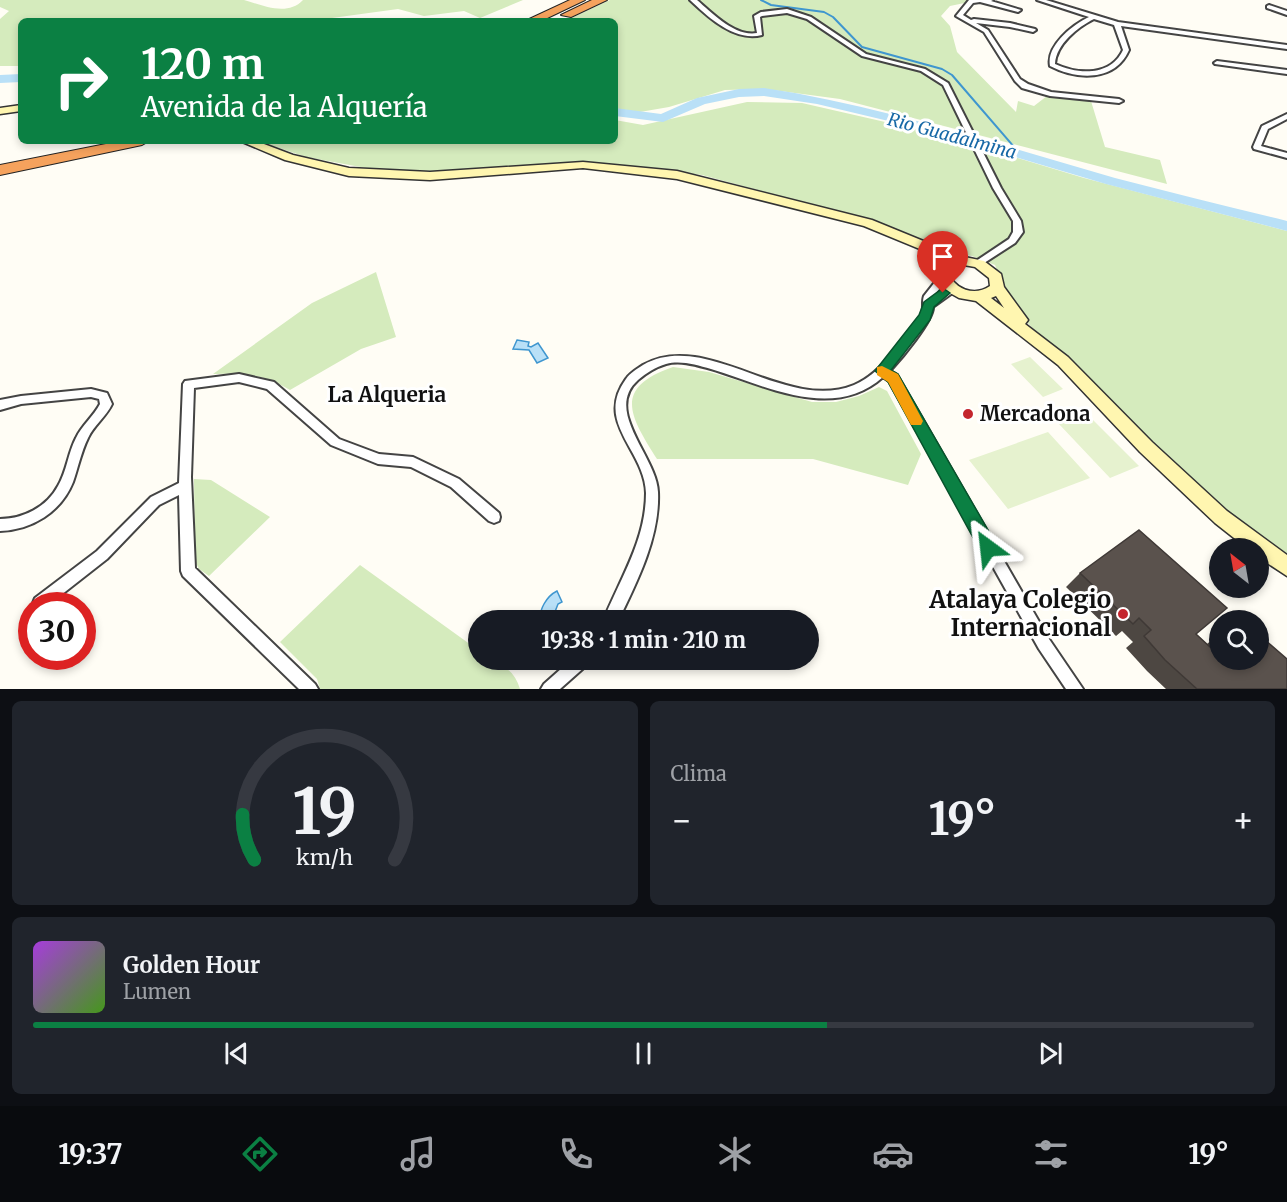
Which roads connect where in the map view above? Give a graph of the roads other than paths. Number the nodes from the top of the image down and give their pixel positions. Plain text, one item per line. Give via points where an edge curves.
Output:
1 (579, 0) edge
2 (600, 0) edge
3 (693, 0) edge
4 (982, 0) edge
5 (990, 0) edge
6 (1040, 0) edge
7 (1269, 7) dead end
8 (1018, 10) dead end
9 (1287, 13) edge
10 (538, 18) edge
11 (561, 18) edge
12 (1092, 18) junction
13 (968, 21) junction
14 (1117, 24) junction
15 (1033, 30) dead end
16 (1287, 47) edge
17 (1217, 63) dead end
18 (1286, 74) edge
19 (1119, 101) dead end
20 (18, 108) edge
21 (0, 111) edge
22 (1287, 116) edge
23 (74, 144) edge
24 (127, 144) edge
25 (254, 144) edge
26 (1287, 156) edge
27 (0, 159) edge
28 (0, 170) edge
29 (844, 216) junction
30 (958, 260) junction
31 (978, 263) junction
32 (945, 280) junction
33 (996, 288) junction
34 (979, 296) junction
35 (1046, 346) junction
36 (882, 371) junction
37 (0, 405) edge
38 (186, 486) junction
39 (494, 518) dead end
40 (0, 525) edge
41 (1287, 567) edge
42 (54, 592) edge
43 (616, 610) edge
44 (571, 670) edge
45 (310, 689) edge
46 (549, 689) edge
47 (1075, 689) edge

1 - 10 highway
2 - 11 highway
3 - 31 street via 731,29 751,37 760,34 757,16 793,12 809,18 864,56 936,76 952,92 997,188 1017,220 1018,232 1012,240
4 - 5 street
4 - 8 street
4 - 13 street via 963,9 959,16
6 - 12 street
7 - 9 street
12 - 14 street
12 - 14 street via 1055,53 1052,65 1071,72 1092,73 1117,65 1126,50
13 - 15 street
13 - 19 street via 986,31 1017,80 1025,86 1050,94
14 - 16 street
17 - 18 street
20 - 21 main road
22 - 26 street via 1265,128 1257,147
23 - 27 highway
24 - 28 highway
25 - 29 main road via 289,158 349,172 430,176 583,165 677,175
29 - 30 main road
29 - 32 main road via 898,240
30 - 31 main road
30 - 32 main road via 946,263
31 - 33 main road via 996,277
32 - 34 main road
32 - 36 street via 943,293 928,305 925,317
33 - 34 main road
33 - 35 main road
34 - 35 main road
35 - 41 main road via 1221,517
36 - 43 street via 865,384 824,395 776,386 690,360 663,361 634,377 624,389 619,406 624,426 650,476 652,506 629,585
36 - 47 street via 893,378 1044,644
37 - 40 street via 92,393 103,396 106,404 84,432 56,499 32,517
38 - 39 street via 189,384 238,378 270,385 335,442 378,459 413,462 455,483
38 - 42 street via 155,501 102,555
38 - 45 street via 188,571
44 - 46 street

